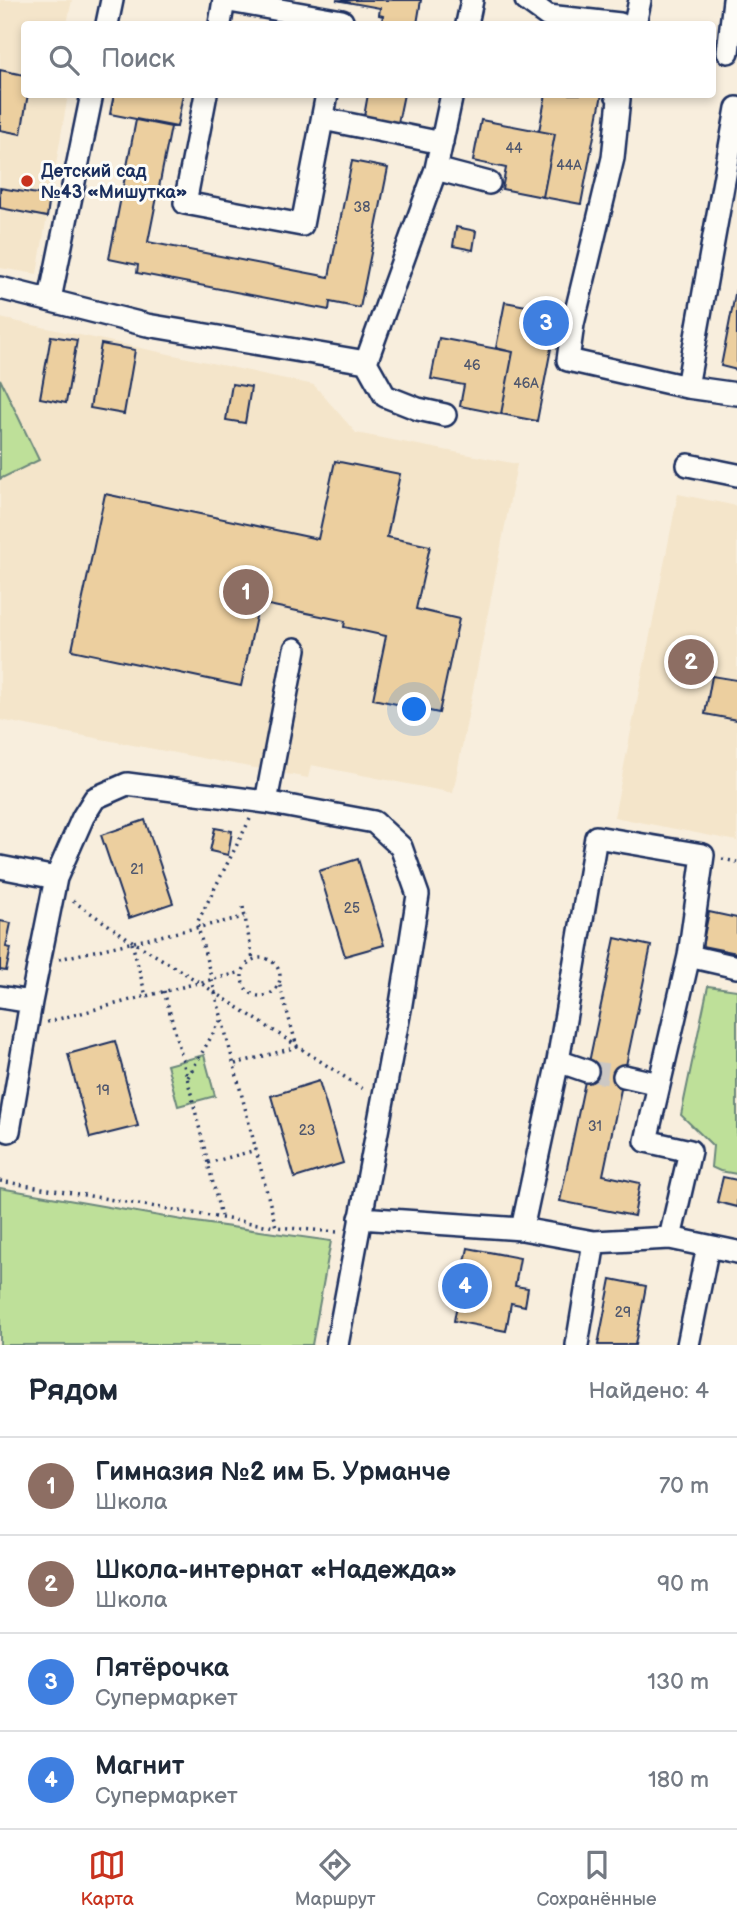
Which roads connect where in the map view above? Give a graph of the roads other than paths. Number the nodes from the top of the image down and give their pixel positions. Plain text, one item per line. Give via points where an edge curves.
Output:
1 (112, 0) edge
2 (224, 0) edge
3 (472, 0) edge
4 (526, 0) edge
5 (640, 0) edge
6 (734, 0) edge
7 (552, 20) edge
8 (108, 21) edge
9 (220, 21) edge
10 (342, 21) edge
11 (468, 21) edge
12 (636, 21) edge
13 (728, 52) dead end
14 (91, 98) edge
15 (205, 98) edge
16 (326, 98) edge
17 (451, 98) edge
18 (618, 98) edge
19 (737, 107) edge
20 (323, 119) junction
21 (442, 143) junction
22 (436, 169) junction
23 (489, 183) dead end
24 (0, 288) edge
25 (50, 299) junction
26 (366, 362) junction
27 (687, 387) junction
28 (737, 394) edge
29 (445, 415) dead end
30 (688, 465) dead end
31 (737, 475) edge
32 (295, 649) dead end
33 (263, 802) junction
34 (0, 867) edge
35 (55, 883) junction
36 (689, 956) junction
37 (737, 967) edge
38 (0, 997) edge
39 (32, 1002) junction
40 (558, 1061) junction
41 (587, 1071) tunnel mouth
42 (624, 1076) tunnel mouth
43 (659, 1084) junction
44 (9, 1131) dead end
45 (359, 1226) junction
46 (523, 1229) junction
47 (670, 1238) junction
48 (594, 1242) junction
49 (708, 1246) junction
50 (737, 1252) edge
51 (337, 1345) edge
52 (577, 1345) edge
53 (688, 1345) edge

1 - 8 lane
2 - 9 lane
2 - 10 lane
3 - 11 lane
4 - 7 lane
5 - 12 lane
6 - 13 lane
14 - 25 lane
15 - 20 lane via 185,204 302,225
16 - 20 lane
17 - 21 lane
18 - 27 lane via 613,158 573,324 569,360
19 - 27 lane
20 - 21 lane
21 - 22 lane
22 - 23 lane
22 - 26 lane
24 - 25 lane
25 - 26 lane via 148,325
26 - 29 lane via 385,396
27 - 28 lane
30 - 31 lane
32 - 33 lane
33 - 35 lane via 127,784 95,798
33 - 45 lane via 374,822 401,847 418,895
34 - 35 lane
35 - 39 lane
36 - 37 lane
36 - 40 lane via 703,855 596,837
36 - 43 lane
38 - 39 lane
39 - 44 lane
40 - 41 lane
40 - 46 lane
42 - 43 lane
43 - 47 lane via 646,1141 690,1151
45 - 46 lane
45 - 51 lane
46 - 48 lane
47 - 48 lane
47 - 49 lane
48 - 52 lane
49 - 50 lane
49 - 53 lane

